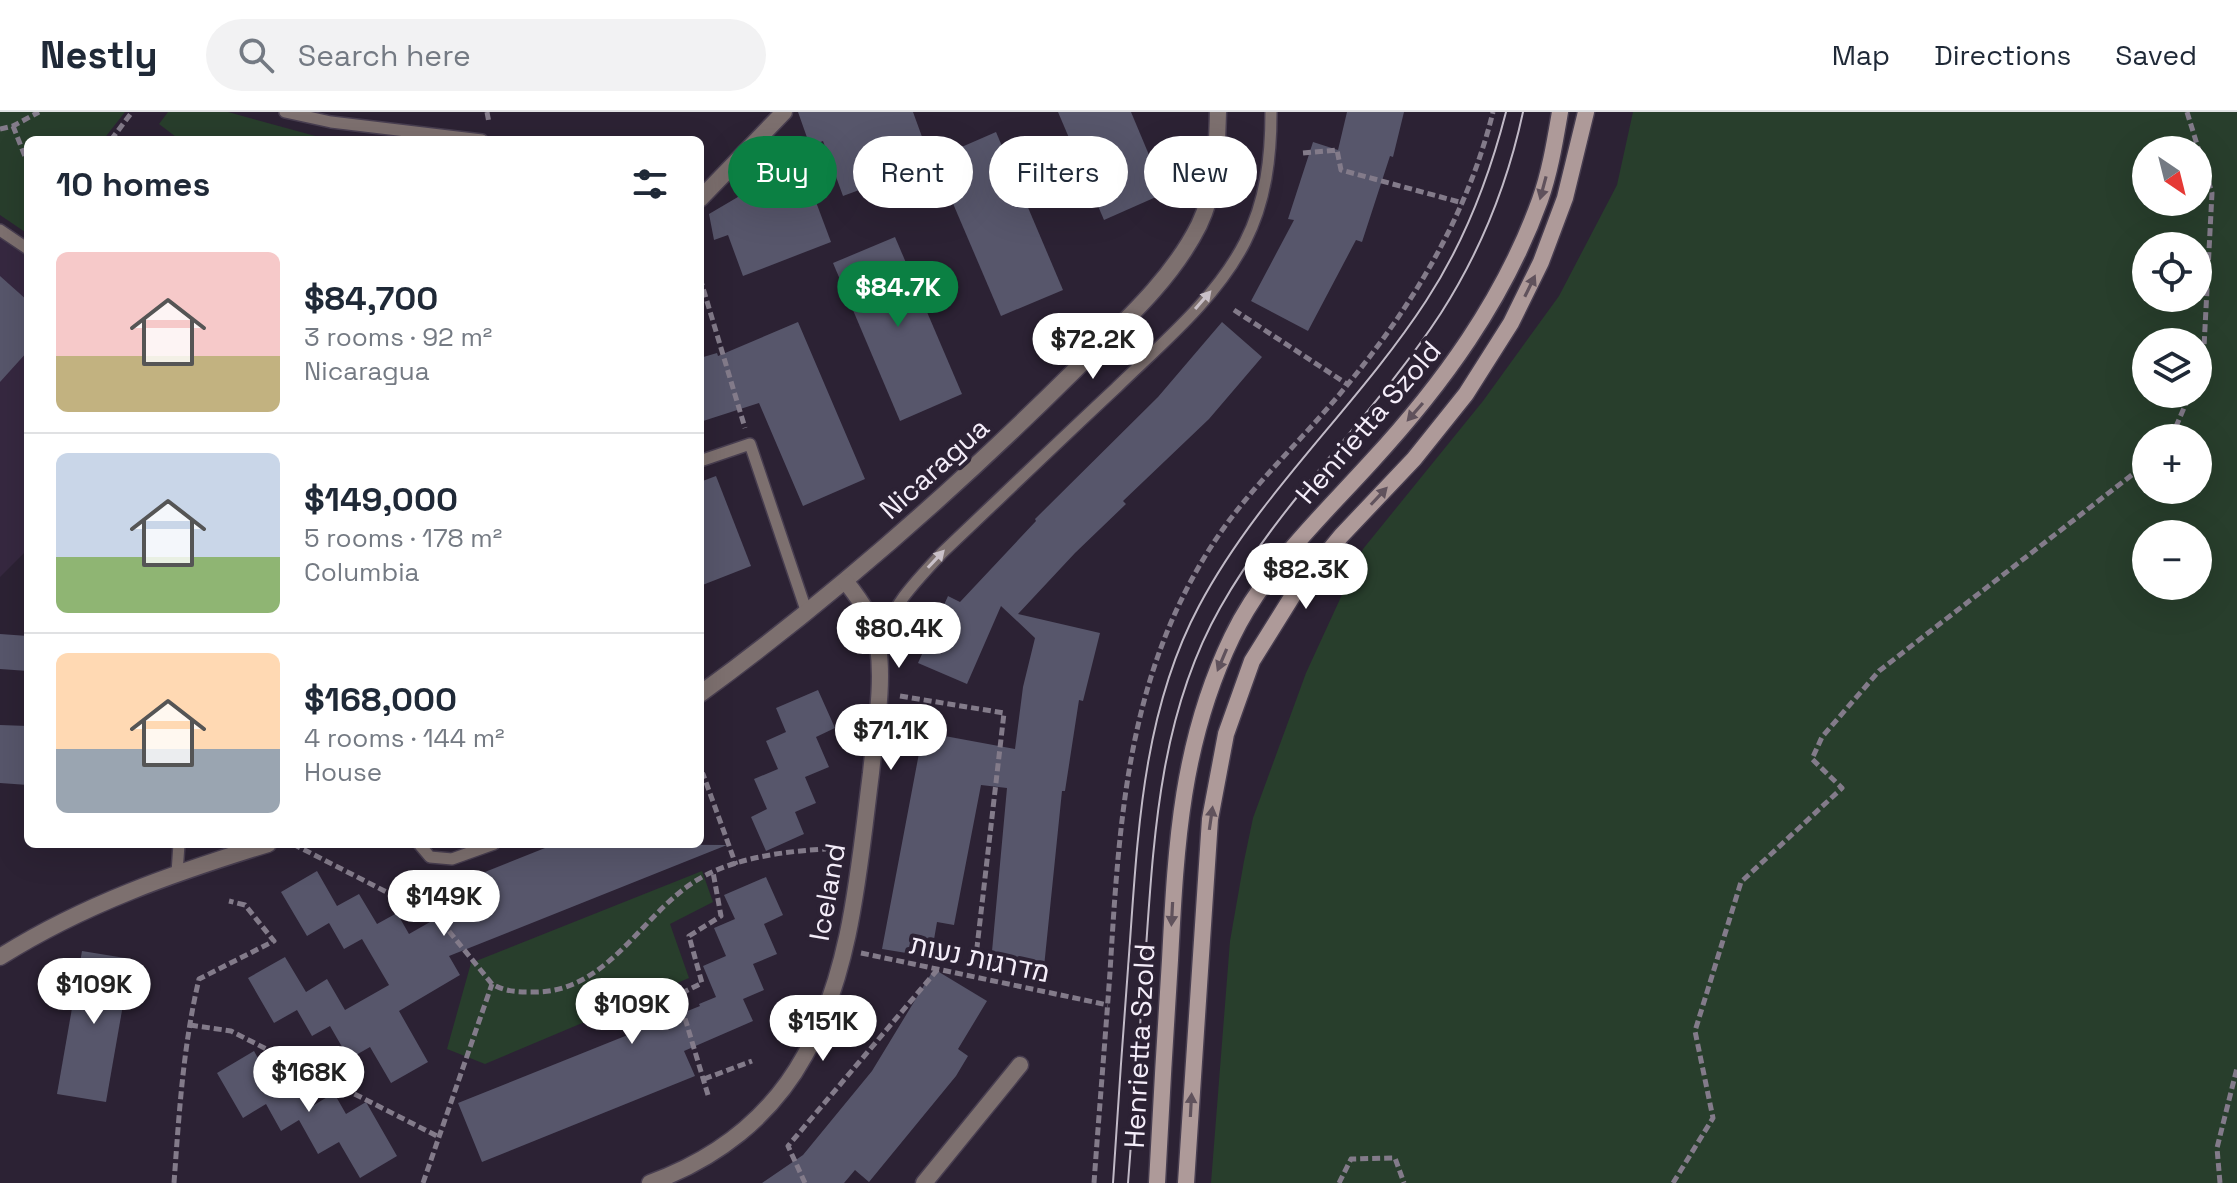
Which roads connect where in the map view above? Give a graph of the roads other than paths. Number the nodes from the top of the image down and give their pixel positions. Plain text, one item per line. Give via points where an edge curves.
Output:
1 (285, 112) edge
2 (784, 112) edge
3 (1218, 112) edge
4 (1271, 112) edge
5 (1560, 112) edge
6 (1586, 112) edge
7 (448, 136) edge
8 (704, 195) edge
9 (0, 230) edge
10 (24, 246) edge
11 (704, 460) edge
12 (846, 582) junction
13 (807, 613) junction
14 (878, 646) junction
15 (704, 691) edge
16 (179, 848) edge
17 (255, 848) edge
18 (422, 848) edge
19 (483, 848) edge
20 (177, 873) junction
21 (0, 957) edge
22 (1020, 1065) dead end
23 (650, 1183) edge
24 (924, 1183) edge
25 (1157, 1183) edge
26 (1186, 1183) edge

1 - 7 lane
2 - 8 street
3 - 12 street, Nicaragua via 1211,195 1179,259 1142,304 1017,428
14 -> 4 lane via 889,616 943,552 1180,326 1222,278 1256,220 1267,182
5 -> 25 main road, Henrietta Szold via 1541,197 1524,241 1471,338 1434,391 1266,582 1233,634 1207,694 1192,744 1176,852
26 -> 6 main road, Henrietta Szold via 1210,819 1226,734 1252,661 1295,592 1414,459 1466,394 1511,323 1565,198
9 - 10 lane
11 - 13 lane via 750,444
12 - 13 street, Nicaragua
12 - 14 street, Iceland via 871,619
13 - 15 street, Nicaragua
14 - 23 street, Iceland via 879,692 862,847 830,1000 805,1056 759,1117 702,1159
16 - 20 lane
17 - 20 street
18 - 19 lane via 430,857 452,859
20 - 21 street via 41,931
22 - 24 street

